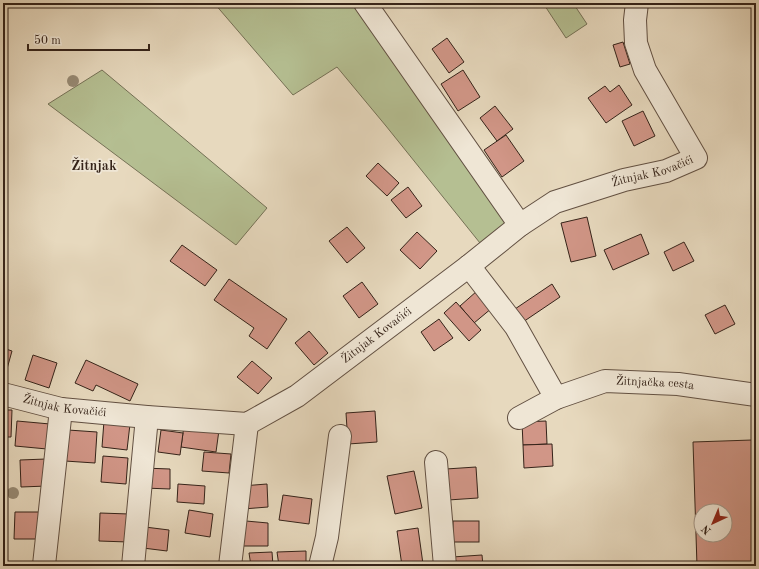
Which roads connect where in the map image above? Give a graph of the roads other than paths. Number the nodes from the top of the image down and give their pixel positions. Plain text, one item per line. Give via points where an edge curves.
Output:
1 (365, 3) edge
2 (637, 3) edge
3 (520, 225) junction
4 (469, 266) junction
5 (3, 394) edge
6 (756, 395) edge
7 (556, 398) junction
8 (61, 409) junction
9 (147, 417) junction
10 (519, 418) dead end
11 (247, 424) junction
12 (340, 436) dead end
13 (436, 462) dead end
14 (44, 565) edge
15 (133, 566) edge
16 (230, 566) edge
17 (320, 566) edge
18 (445, 566) edge

1 - 3 street
2 - 3 street, Žitnjak Kovačići via 636,43 645,70 696,158 666,171 617,182 555,202
3 - 4 street, Žitnjak Kovačići
4 - 7 street via 516,327
4 - 11 street, Žitnjak Kovačići via 297,396
5 - 8 street, Žitnjak Kovačići
6 - 7 street, Žitnjačka cesta via 678,384 605,381
7 - 10 street, Žitnjačka cesta
8 - 9 street, Žitnjak Kovačići
8 - 14 street
9 - 11 street, Žitnjak Kovačići
9 - 15 street
11 - 16 street
12 - 17 street via 327,537
13 - 18 street

